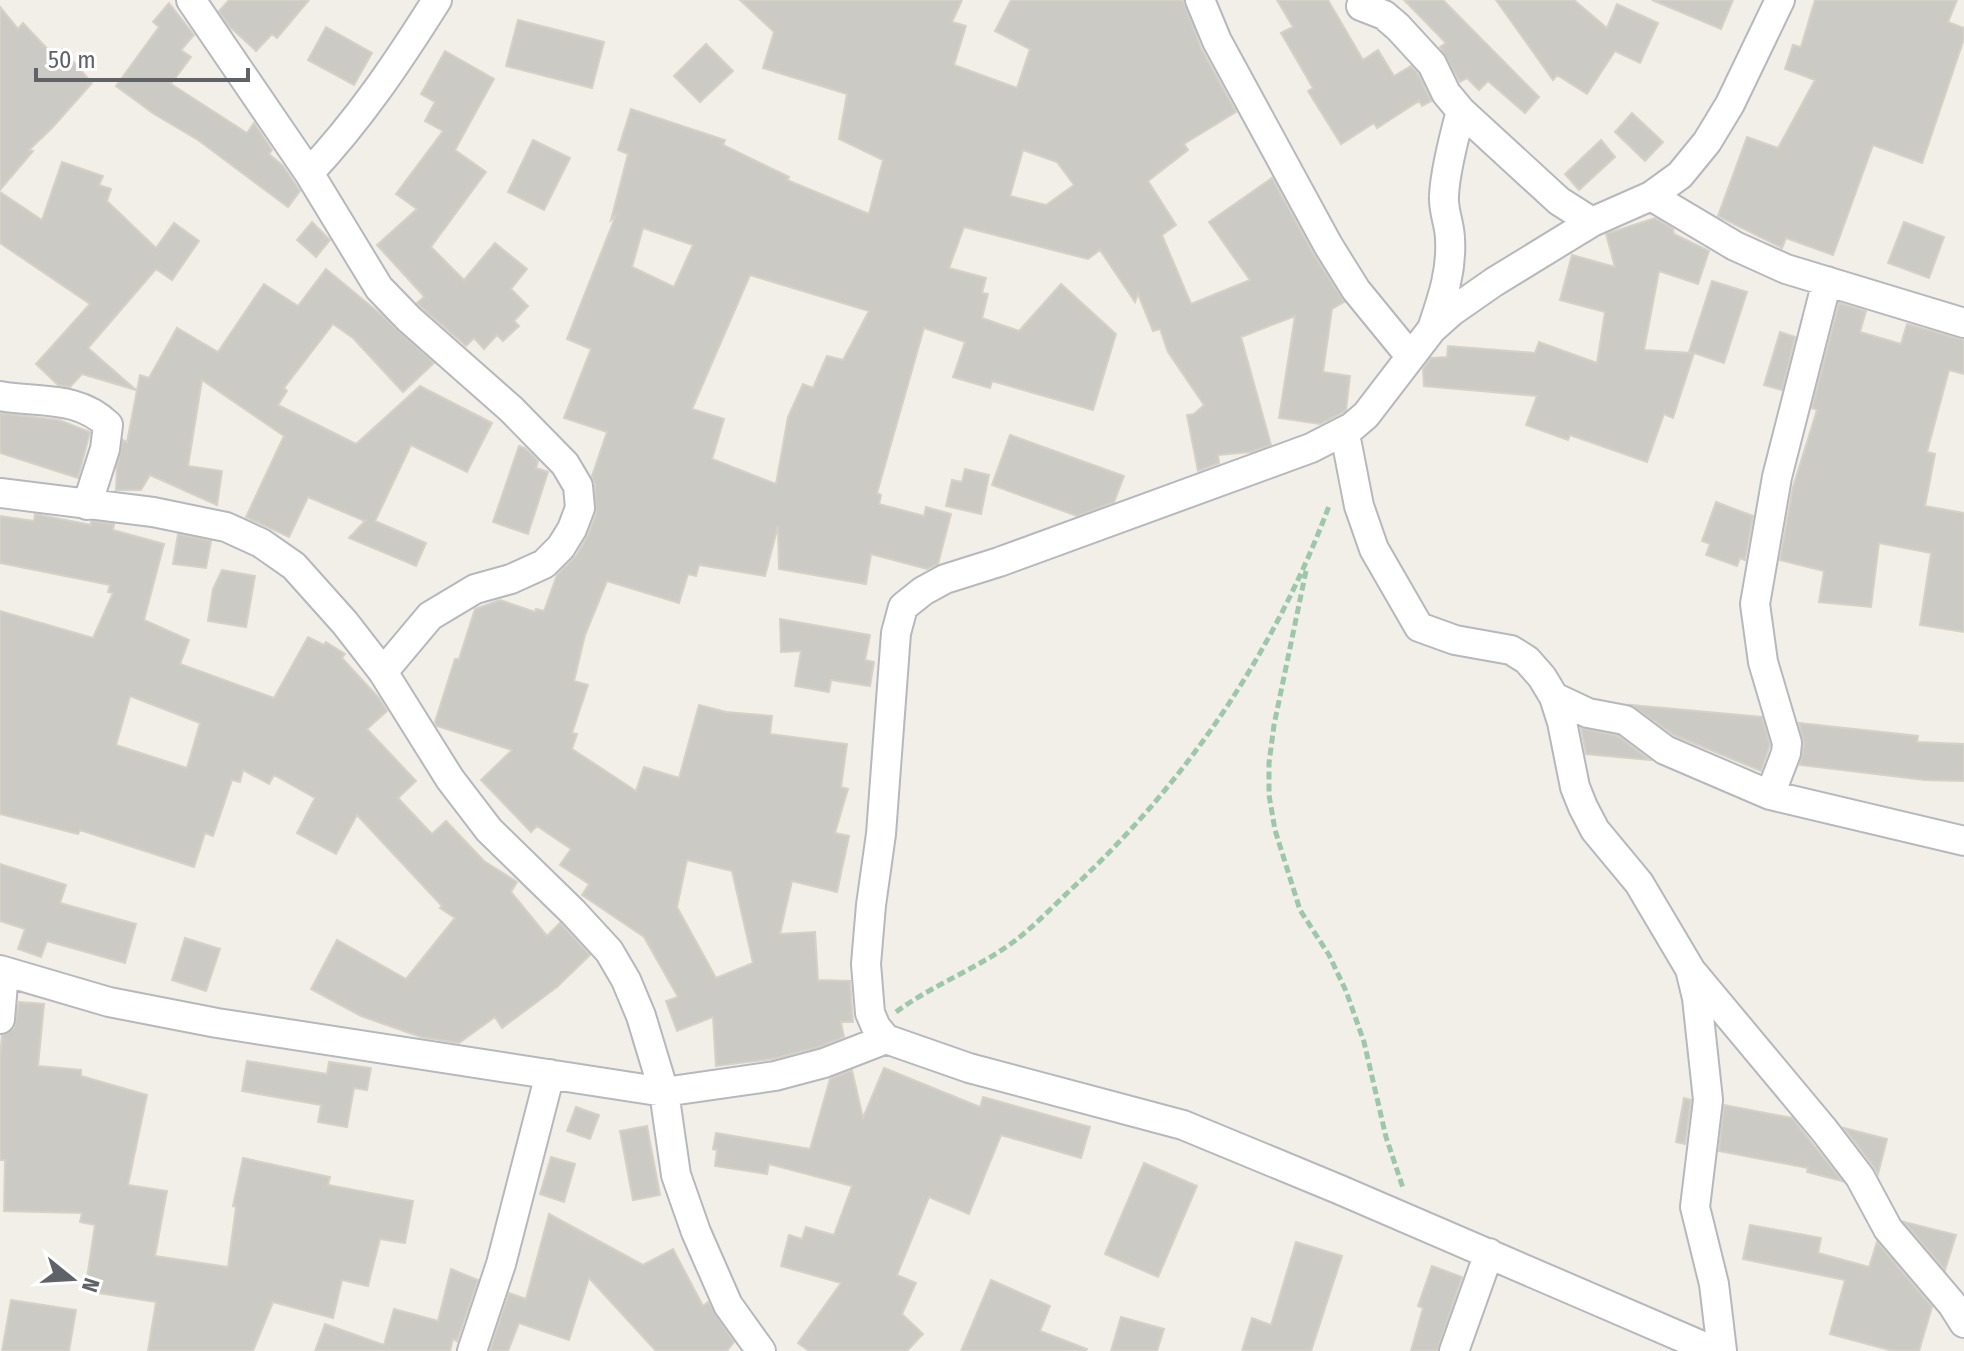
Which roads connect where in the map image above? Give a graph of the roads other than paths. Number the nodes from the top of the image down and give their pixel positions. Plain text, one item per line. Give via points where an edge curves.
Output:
1 (191, 0) edge
2 (437, 0) edge
3 (1200, 0) edge
4 (1780, 0) edge
5 (1361, 6) dead end
6 (1461, 111) junction
7 (309, 173) junction
8 (1651, 196) junction
9 (1592, 222) junction
10 (1827, 281) junction
11 (1964, 323) edge
12 (1432, 329) junction
13 (1410, 356) junction
14 (0, 396) edge
15 (1347, 444) dead end
16 (0, 493) edge
17 (87, 505) junction
18 (383, 672) junction
19 (1554, 697) junction
20 (1770, 795) junction
21 (1964, 841) edge
22 (1690, 969) junction
23 (2, 971) edge
24 (0, 1019) edge
25 (881, 1033) junction
26 (550, 1074) junction
27 (664, 1092) junction
28 (1489, 1253) junction
29 (1964, 1323) edge
30 (472, 1351) edge
31 (761, 1351) edge
32 (1454, 1351) edge
33 (1714, 1351) edge
34 (1722, 1351) edge

1 - 7 street
2 - 7 street via 375,96
3 - 13 street via 1328,245 1356,290
4 - 8 street via 1707,142 1680,175
5 - 6 street via 1384,15 1417,47
6 - 9 street via 1559,201
6 - 12 street via 1445,184 1451,266
7 - 18 street via 379,288 511,409 565,464 578,486 580,508 572,529 544,564 475,589 430,616
8 - 9 street
8 - 10 street via 1735,246
9 - 12 street via 1494,282
10 - 11 street
10 - 20 street via 1777,477 1755,604 1763,662 1787,743
12 - 13 street
13 - 25 street via 1366,415 1335,437 945,579 903,607 894,644 866,964 870,1013
14 - 17 street via 75,405 108,425
15 - 19 street via 1374,549 1419,627 1511,650 1527,660
16 - 17 street
17 - 18 street via 226,527 261,543 294,566
18 - 27 street via 489,830 609,951 641,1016
19 - 20 street via 1588,713 1625,720 1665,750
19 - 22 street via 1583,807 1639,883
20 - 21 street
22 - 29 street via 1824,1130 1860,1177 1888,1229
22 - 34 street via 1708,1100 1695,1207 1714,1284
23 - 24 street
23 - 26 street via 109,1002 217,1023
25 - 27 street via 824,1063 775,1076
25 - 28 street via 969,1068 1183,1125
26 - 27 street
26 - 30 street via 501,1264
27 - 31 street via 676,1175 696,1232 728,1305
28 - 32 street
28 - 33 street

